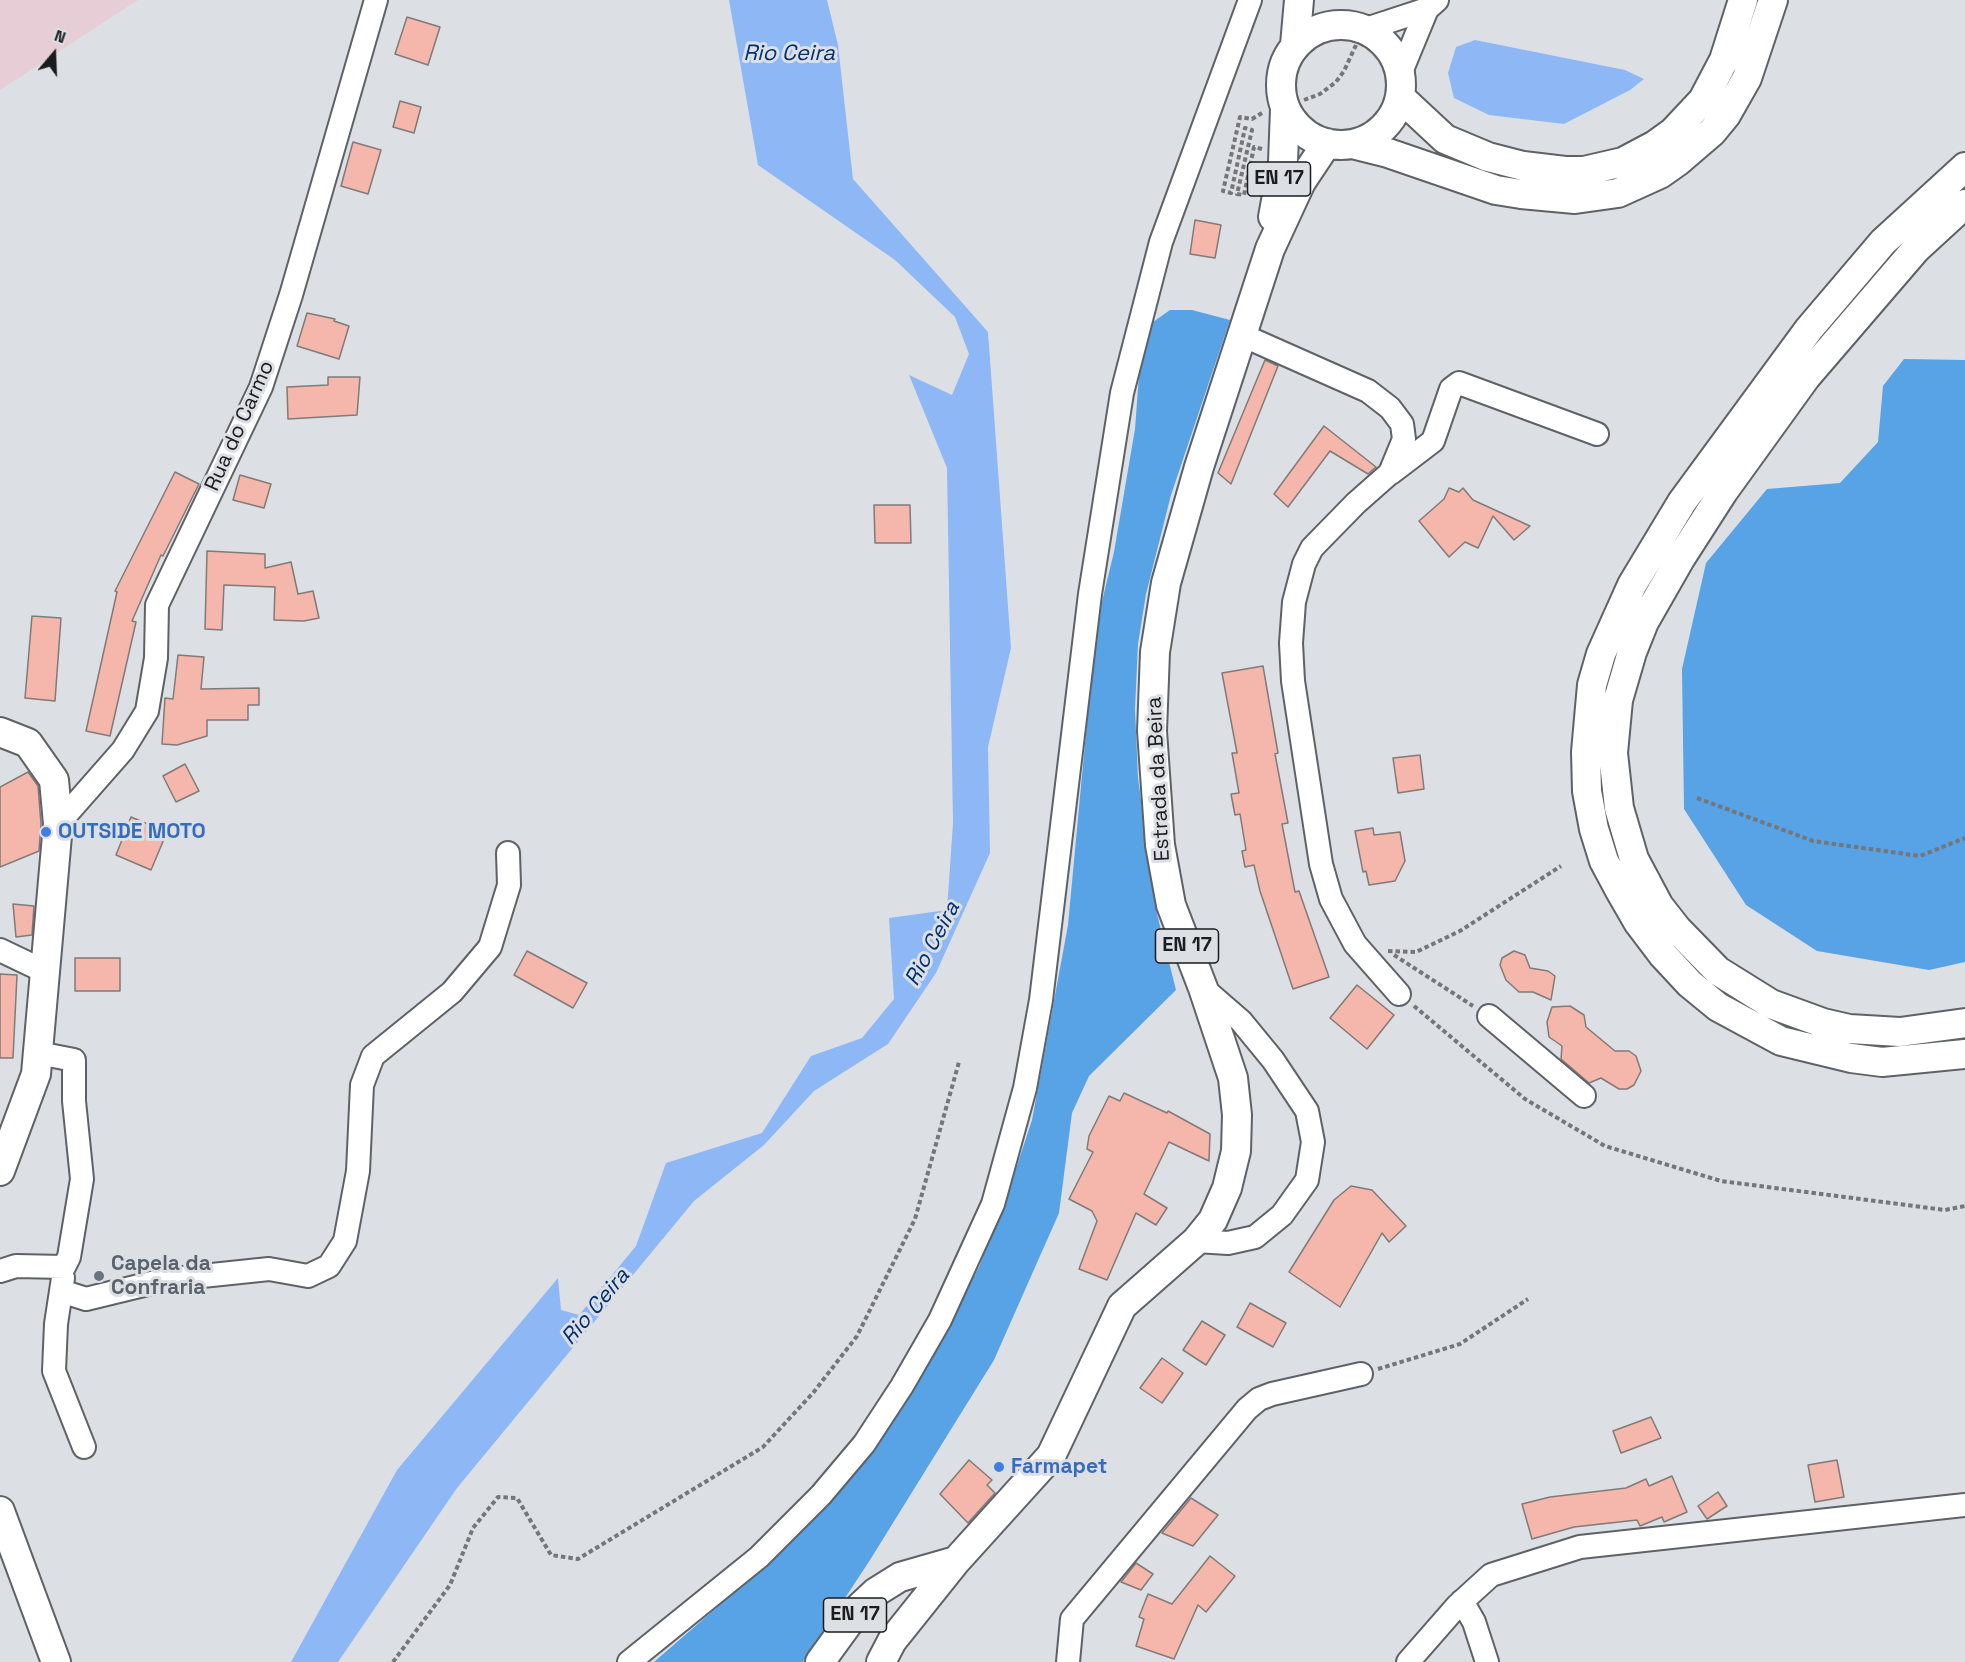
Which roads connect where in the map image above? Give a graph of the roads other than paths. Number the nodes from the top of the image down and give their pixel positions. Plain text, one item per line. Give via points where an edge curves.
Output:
1 (376, 0) edge
2 (1250, 0) edge
3 (1299, 0) edge
4 (1743, 0) edge
5 (1773, 0) edge
6 (1432, 4) edge
7 (1353, 25) edge
8 (1294, 45) junction
9 (1401, 85) junction
10 (1284, 107) junction
11 (1339, 144) junction
12 (1965, 167) edge
13 (1965, 204) edge
14 (1270, 249) junction
15 (1244, 336) junction
16 (1598, 434) dead end
17 (1390, 473) junction
18 (0, 732) edge
19 (58, 824) junction
20 (508, 853) dead end
21 (0, 950) edge
22 (46, 972) junction
23 (1203, 988) junction
24 (1399, 994) road end
25 (1489, 1016) road end
26 (1965, 1023) edge
27 (38, 1053) junction
28 (1965, 1054) edge
29 (1584, 1096) dead end
30 (0, 1171) edge
31 (1196, 1241) junction
32 (64, 1267) junction
33 (0, 1271) edge
34 (61, 1292) junction
35 (1361, 1374) road end
36 (84, 1447) dead end
37 (1965, 1505) edge
38 (0, 1511) edge
39 (956, 1561) junction
40 (900, 1577) junction
41 (1460, 1604) junction
42 (910, 1620) junction
43 (56, 1662) edge
44 (629, 1662) edge
45 (820, 1662) edge
46 (881, 1662) edge
47 (1068, 1662) edge
48 (1408, 1662) edge
49 (1487, 1662) edge

1 - 19 street, Rua do Carmo via 261,387 157,605 156,658 147,711 123,750
2 - 44 street via 1161,242 1122,393 1090,594 1041,1000 1022,1099 993,1204 940,1320 864,1444 815,1502 759,1557
3 - 8 main road
4 - 9 main road via 1724,60 1703,100 1672,132 1623,162 1565,171 1488,157 1445,139
5 - 11 main road via 1747,78 1726,115 1677,162 1618,193 1564,199 1513,193 1388,153
6 - 7 street
6 - 9 street
7 - 8 main road via 1330,25 1310,32
7 - 9 main road via 1382,40 1394,54
8 - 10 main road, Estrada da Beira via 1281,76
9 - 11 main road via 1394,114 1384,128 1369,139
10 - 11 main road via 1302,131
10 - 14 main road, Estrada da Beira / EN 17 via 1283,162
11 - 14 main road, Estrada da Beira / EN 17 via 1300,182
12 - 28 main road via 1890,235 1809,329 1682,501 1632,585 1604,644 1592,685 1586,752 1594,829 1609,870 1663,955 1718,1007 1781,1041 1851,1058 1882,1062
13 - 26 main road via 1916,249 1831,347 1723,492 1644,622 1623,677 1613,753 1624,833 1645,882 1677,929 1718,971 1771,1004 1850,1029 1900,1032
14 - 15 main road, Estrada da Beira / EN 17
15 - 17 street via 1339,376 1390,408 1402,424 1404,439
15 - 23 main road, Estrada da Beira / EN 17 via 1199,467 1166,583 1155,652 1152,731 1160,845 1171,905
16 - 17 street via 1459,383 1451,389 1433,441
17 - 24 street via 1312,548 1298,583 1291,643 1293,681 1321,864 1331,899 1355,944
18 - 19 main road via 28,743 54,780
19 - 22 main road
20 - 34 street via 509,885 490,947 452,992 373,1056 362,1085 358,1171 345,1241 328,1266 308,1276 269,1269 165,1280 86,1299
21 - 22 street
22 - 27 main road
23 - 31 main road, Estrada da Beira / EN 17 via 1233,1078 1237,1115 1236,1151 1227,1188 1213,1220
23 - 31 street via 1241,1021 1273,1060 1307,1111 1312,1142 1307,1180 1282,1215 1255,1237 1228,1244
25 - 29 street
27 - 30 main road via 36,1074
27 - 32 street via 74,1060 82,1179
31 - 39 main road, Estrada da Beira / EN 17 via 1122,1306 1051,1456
32 - 33 street via 16,1266
32 - 34 street
34 - 36 street via 54,1371
35 - 47 street via 1272,1394 1247,1409 1072,1619
37 - 41 street via 1580,1547 1491,1575
38 - 43 main road
39 - 40 main road, EN 17
39 - 42 main road, Estrada da Beira / EN 17
40 - 42 main road via 909,1596
40 - 45 main road, EN 17 via 860,1608
41 - 48 street
41 - 49 street via 1474,1622
42 - 46 main road, Estrada da Beira / EN 17

